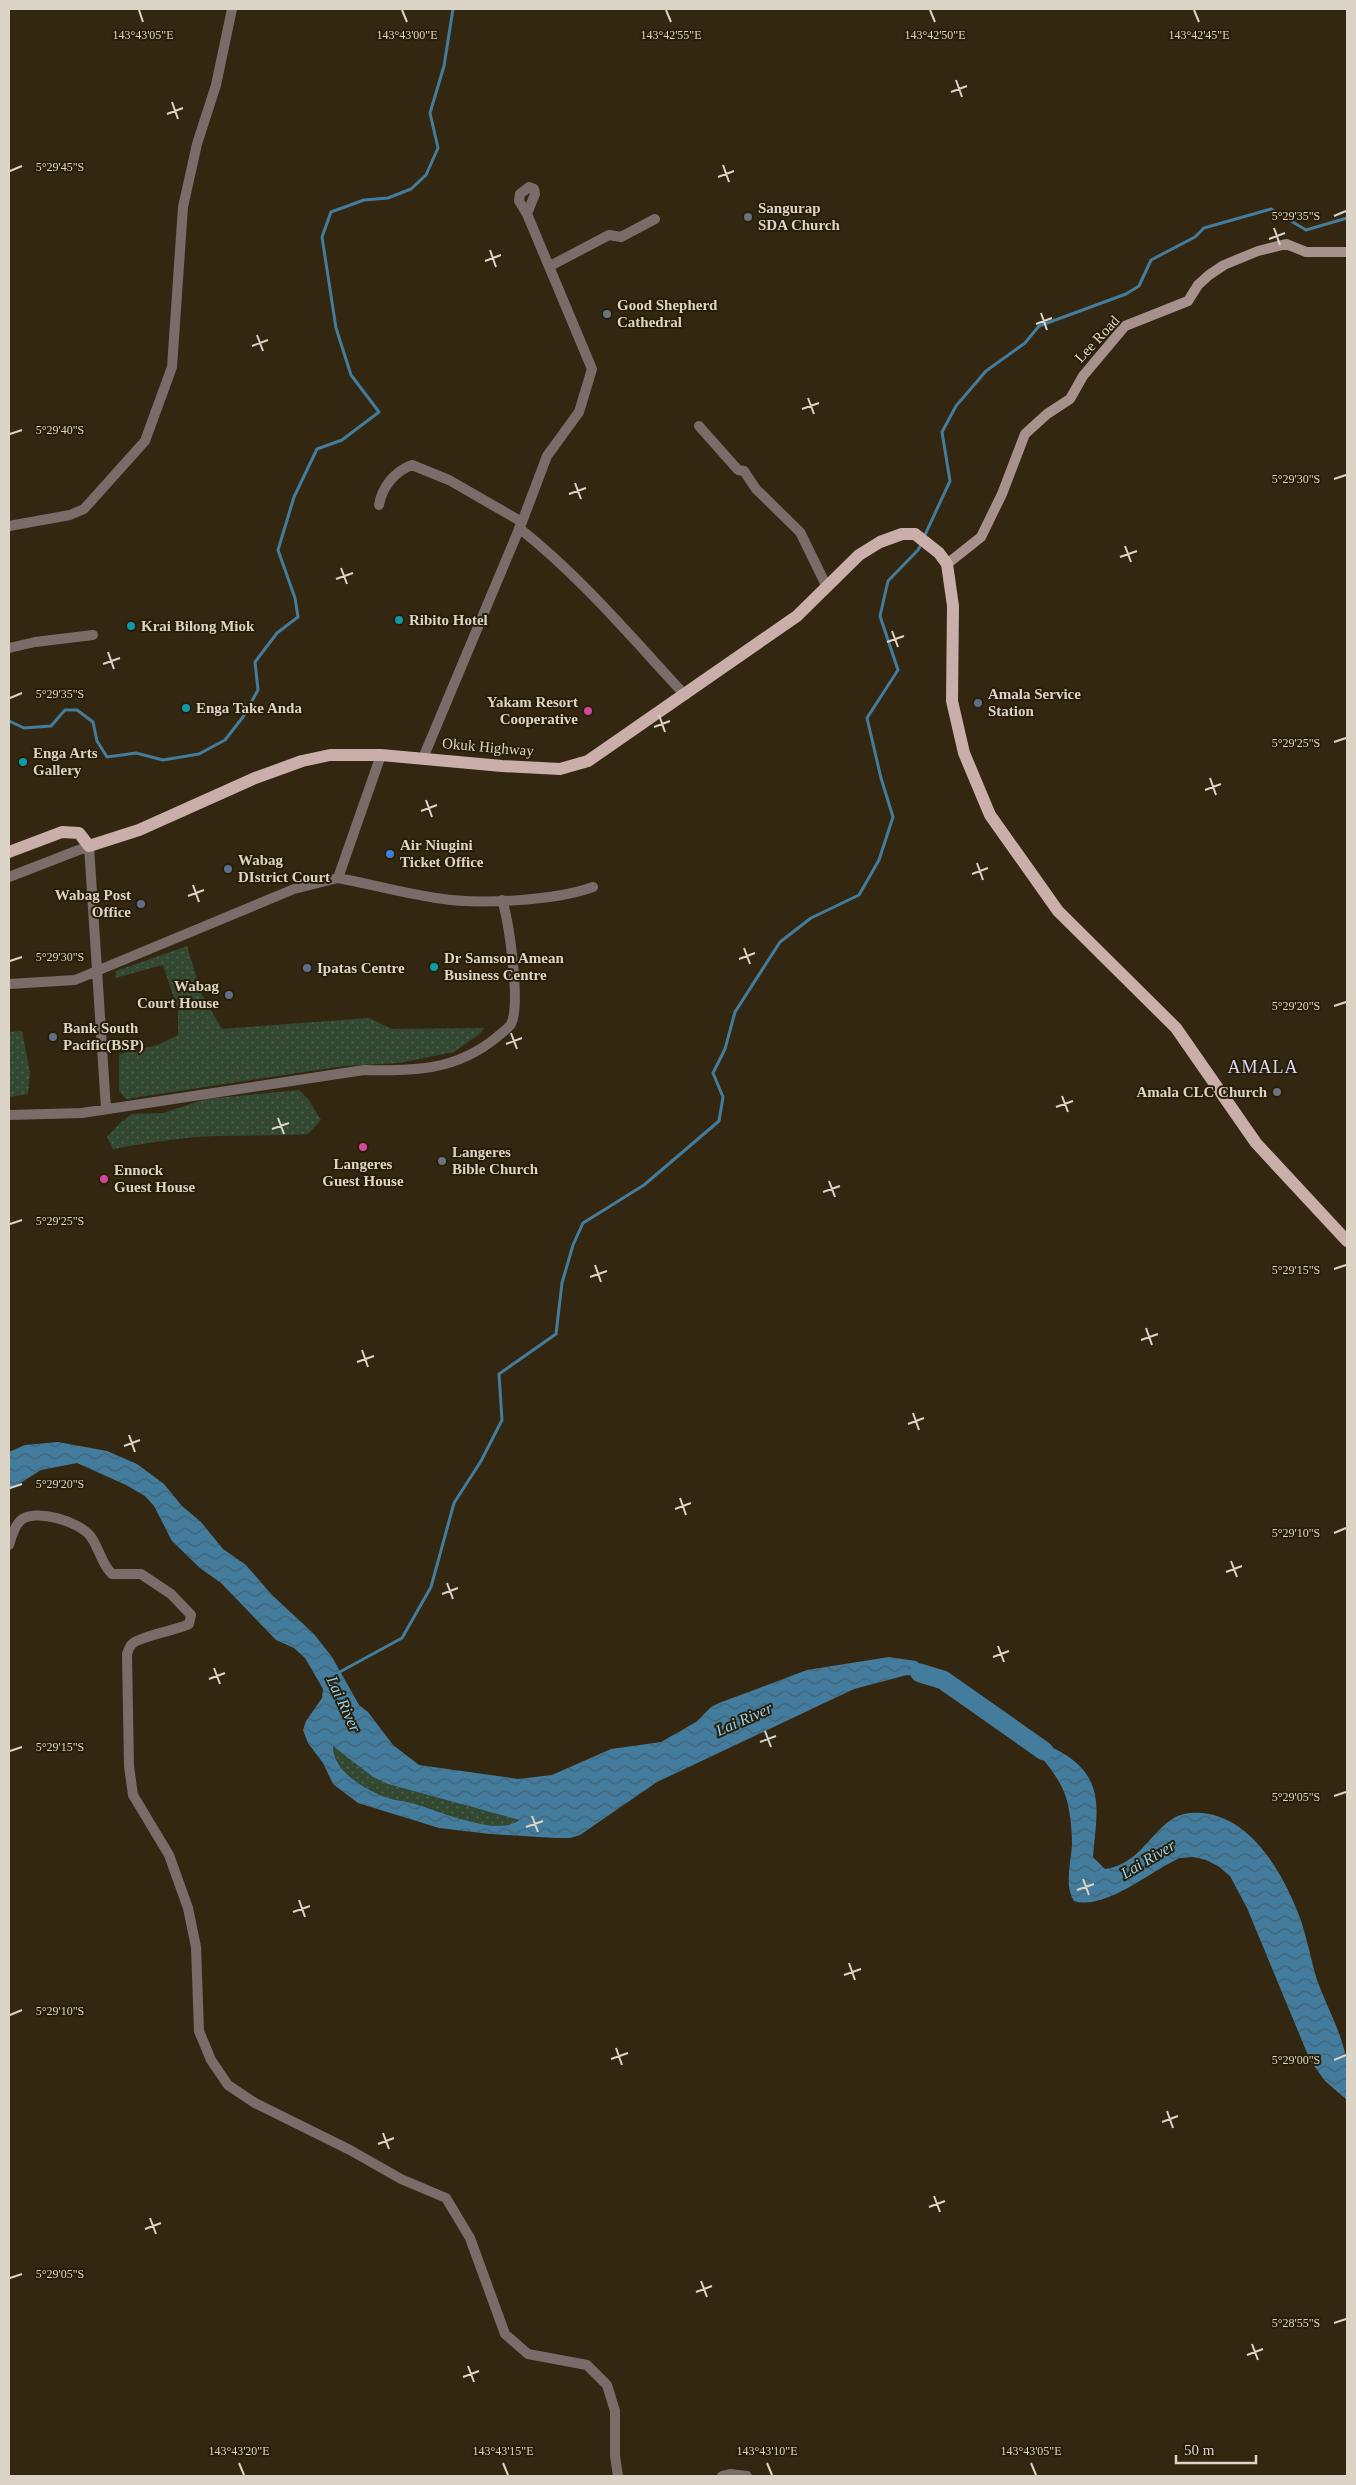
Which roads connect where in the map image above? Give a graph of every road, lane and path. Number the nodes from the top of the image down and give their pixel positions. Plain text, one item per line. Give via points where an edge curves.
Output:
1 (232, 9) edge
2 (527, 214) dead end
3 (655, 219) dead end
4 (1347, 252) edge
5 (550, 266) junction
6 (699, 426) dead end
7 (379, 505) dead end
8 (521, 525) junction
9 (9, 526) edge
10 (946, 564) junction
11 (826, 585) junction
12 (93, 635) dead end
13 (9, 648) edge
14 (685, 695) junction
15 (381, 755) junction
16 (423, 758) junction
17 (89, 846) junction
18 (9, 852) edge
19 (9, 877) edge
20 (338, 878) junction
21 (593, 887) dead end
22 (502, 900) junction
23 (98, 969) junction
24 (9, 984) edge
25 (106, 1109) junction
26 (9, 1115) edge
27 (1347, 1241) edge
28 (9, 1546) edge
29 (618, 2476) edge
30 (722, 2476) edge
31 (747, 2476) edge

1 - 9 street via 216,85 197,144 183,207 172,367 145,442 84,509 70,515
2 - 5 street
3 - 5 street via 621,237 609,235
4 - 10 street, Lee Road via 1306,252 1286,244 1258,251 1209,275 1198,284 1188,301 1125,326 1083,376 1070,399 1025,434 981,537
5 - 8 street via 592,369 579,412 547,456
6 - 11 street via 800,532
7 - 8 street via 381,494 399,469 412,464 449,480
8 - 14 street
8 - 16 street
10 - 11 main road, Okuk Highway via 939,552 915,534 902,534 859,555
10 - 27 main road via 953,606 952,701 964,753 990,815 1058,911 1176,1028 1256,1143
11 - 14 main road, Okuk Highway via 797,616
12 - 13 street
14 - 16 main road, Okuk Highway via 588,761 560,769
15 - 16 main road, Okuk Highway
15 - 17 main road, Okuk Highway via 330,755 302,761 255,778 139,830
15 - 20 street
17 - 18 main road via 79,833 62,832
17 - 19 street
17 - 23 street
20 - 22 street via 438,899
20 - 23 street via 294,889
21 - 22 street via 572,895
22 - 25 street via 507,917 516,1004 511,1025 487,1045 452,1064 364,1070
23 - 24 street via 75,980
23 - 25 street
25 - 26 street via 82,1113
28 - 29 street via 17,1525 27,1516 40,1515 65,1521 90,1536 112,1574 141,1574 171,1594 191,1615 189,1624 139,1639 127,1654 129,1766 134,1795 169,1855 188,1908 196,1947 199,2031 211,2060 228,2085 255,2103 401,2179 446,2198 470,2238 505,2334 528,2354 587,2365 607,2385 615,2411
30 - 31 street

